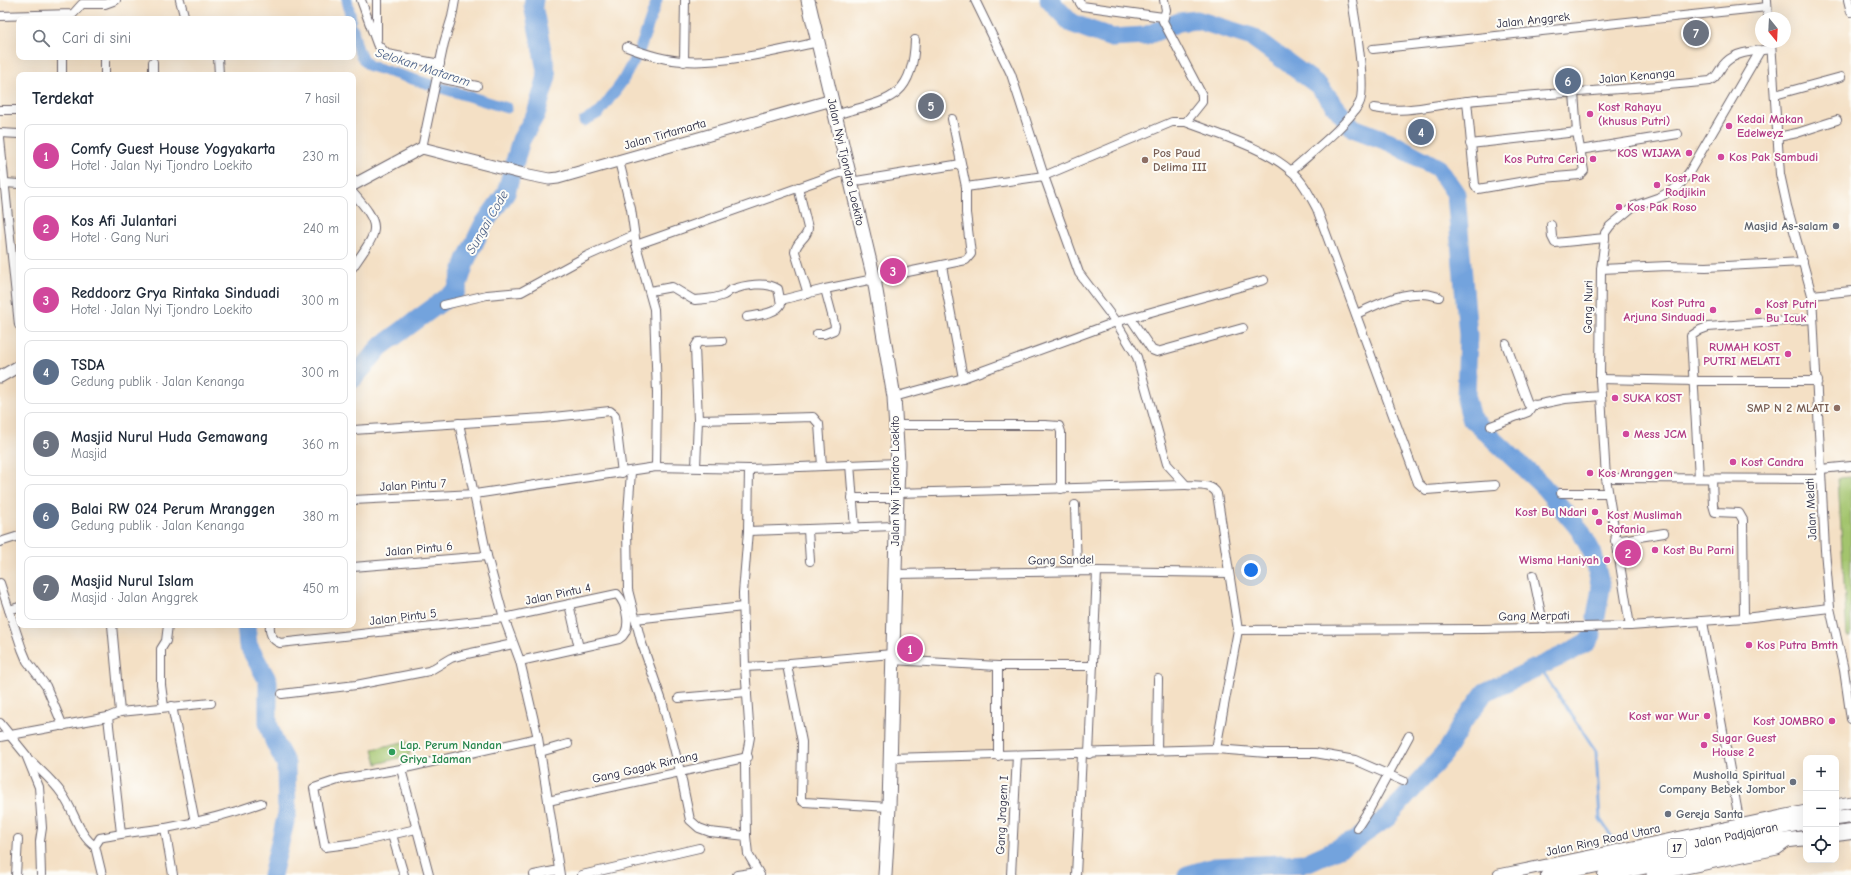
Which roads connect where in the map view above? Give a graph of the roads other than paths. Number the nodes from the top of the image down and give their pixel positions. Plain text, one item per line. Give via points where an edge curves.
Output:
1 (116, 0) edge
2 (180, 0) edge
3 (361, 0) edge
4 (377, 0) edge
5 (455, 0) edge
6 (685, 0) edge
7 (808, 0) edge
8 (974, 0) edge
9 (1078, 0) edge
10 (1164, 0) edge
11 (1352, 0) edge
12 (1848, 0) edge
13 (1767, 3) edge
14 (1851, 12) edge
15 (0, 16) edge
16 (184, 16) edge
17 (1164, 20) junction
18 (915, 40) dead end
19 (818, 42) junction
20 (377, 44) junction
21 (627, 47) dead end
22 (1373, 48) dead end
23 (1767, 48) edge
24 (1771, 48) edge
25 (1760, 51) junction
26 (62, 60) edge
27 (105, 60) edge
28 (218, 60) edge
29 (153, 62) dead end
30 (684, 62) junction
31 (440, 64) junction
32 (62, 72) edge
33 (105, 72) edge
34 (153, 72) edge
35 (220, 72) edge
36 (437, 78) junction
37 (1841, 78) dead end
38 (477, 86) dead end
39 (1574, 93) junction
40 (1775, 95) junction
41 (832, 100) junction
42 (1467, 101) junction
43 (1374, 108) dead end
44 (0, 110) edge
45 (16, 110) edge
46 (835, 114) junction
47 (952, 119) dead end
48 (1837, 120) dead end
49 (1186, 122) junction
50 (1577, 132) junction
51 (0, 133) edge
52 (16, 134) edge
53 (1678, 134) dead end
54 (1778, 137) junction
55 (0, 139) edge
56 (1470, 144) junction
57 (422, 148) junction
58 (1580, 150) junction
59 (619, 161) junction
60 (961, 164) junction
61 (1291, 171) junction
62 (849, 176) junction
63 (1044, 176) junction
64 (5, 183) junction
65 (356, 183) edge
66 (16, 184) edge
67 (798, 187) junction
68 (966, 187) junction
69 (356, 197) edge
70 (4, 208) edge
71 (1550, 225) dead end
72 (634, 235) junction
73 (1605, 238) junction
74 (636, 245) junction
75 (356, 262) edge
76 (1803, 262) junction
77 (942, 266) junction
78 (1601, 269) junction
79 (874, 279) junction
80 (1264, 280) dead end
81 (16, 283) edge
82 (825, 289) junction
83 (650, 291) junction
84 (1851, 291) edge
85 (808, 294) junction
86 (1812, 295) junction
87 (1439, 297) dead end
88 (781, 300) junction
89 (444, 305) dead end
90 (1356, 314) junction
91 (747, 317) dead end
92 (1131, 319) junction
93 (1813, 319) junction
94 (1116, 322) junction
95 (1243, 328) dead end
96 (817, 334) dead end
97 (722, 341) dead end
98 (1506, 344) dead end
99 (16, 368) edge
100 (0, 377) edge
101 (963, 378) junction
102 (1600, 379) junction
103 (1818, 380) junction
104 (1694, 381) junction
105 (1601, 396) junction
106 (894, 397) junction
107 (1532, 406) junction
108 (698, 420) junction
109 (459, 423) junction
110 (897, 426) junction
111 (1491, 426) dead end
112 (356, 430) edge
113 (898, 462) junction
114 (850, 464) junction
115 (822, 466) junction
116 (1851, 466) edge
117 (696, 467) junction
118 (656, 468) junction
119 (749, 469) junction
120 (1821, 469) junction
121 (631, 472) junction
122 (622, 473) junction
123 (1606, 478) junction
124 (1699, 478) junction
125 (1712, 479) junction
126 (1822, 479) junction
127 (1495, 484) dead end
128 (1186, 485) junction
129 (1061, 489) junction
130 (1561, 493) dead end
131 (1608, 493) junction
132 (475, 494) junction
133 (897, 495) junction
134 (852, 498) junction
135 (356, 500) edge
136 (1075, 505) dead end
137 (895, 526) junction
138 (855, 528) junction
139 (808, 530) junction
140 (748, 531) junction
141 (1664, 533) dead end
142 (16, 537) edge
143 (1615, 541) junction
144 (0, 542) edge
145 (488, 556) junction
146 (810, 561) dead end
147 (356, 567) edge
148 (1097, 571) junction
149 (1077, 572) junction
150 (1228, 573) junction
151 (895, 574) junction
152 (1533, 575) dead end
153 (0, 583) edge
154 (569, 604) junction
155 (743, 607) junction
156 (16, 608) edge
157 (1830, 608) junction
158 (9, 610) junction
159 (504, 618) junction
160 (1744, 618) junction
161 (635, 619) junction
162 (1703, 622) junction
163 (1630, 626) junction
164 (112, 628) edge
165 (168, 628) edge
166 (270, 628) edge
167 (1544, 628) junction
168 (1238, 630) junction
169 (513, 644) junction
170 (579, 648) junction
171 (892, 657) junction
172 (520, 661) junction
173 (787, 665) junction
174 (998, 666) junction
175 (1093, 666) junction
176 (745, 667) junction
177 (1848, 675) edge
178 (1158, 679) dead end
179 (747, 692) junction
180 (282, 694) dead end
181 (679, 698) dead end
182 (211, 703) dead end
183 (168, 707) junction
184 (120, 712) junction
185 (108, 717) junction
186 (1851, 719) edge
187 (0, 723) edge
188 (63, 726) junction
189 (4, 736) edge
190 (1409, 736) dead end
191 (534, 739) junction
192 (568, 744) dead end
193 (1216, 749) junction
194 (1157, 751) junction
195 (540, 752) junction
196 (1086, 754) junction
197 (26, 755) junction
198 (1017, 755) junction
199 (998, 756) junction
200 (748, 757) junction
201 (890, 758) junction
202 (401, 769) junction
203 (680, 771) junction
204 (1388, 773) junction
205 (1403, 781) dead end
206 (548, 801) junction
207 (1851, 802) edge
208 (261, 803) dead end
209 (1839, 804) edge
210 (889, 807) junction
211 (1803, 812) edge
212 (1851, 816) edge
213 (1839, 818) edge
214 (195, 822) junction
215 (1803, 822) edge
216 (165, 828) junction
217 (1357, 828) dead end
218 (416, 829) junction
219 (1741, 829) junction
220 (1851, 832) edge
221 (121, 833) junction
222 (1839, 834) edge
223 (392, 835) junction
224 (746, 836) junction
225 (1803, 838) edge
226 (18, 839) dead end
227 (1790, 840) junction
228 (91, 844) junction
229 (699, 848) dead end
230 (558, 872) edge
231 (759, 873) edge
232 (16, 875) edge
233 (41, 875) edge
234 (102, 875) edge
235 (173, 875) edge
236 (404, 875) edge
237 (429, 875) edge
238 (534, 875) edge
239 (582, 875) edge
240 (737, 875) edge
241 (885, 875) edge
242 (1011, 875) edge
243 (1076, 875) edge
244 (1499, 875) edge
245 (1548, 875) edge
246 (1605, 875) edge
247 (1652, 875) edge

1 - 15 street via 105,4 82,4 73,14
2 - 16 street
3 - 20 street
4 - 20 street
5 - 31 street
6 - 30 street
7 - 19 main road, Jalan Nyi Tjondro Loekito
8 - 63 street via 1011,74
9 - 17 street via 1082,6
10 - 17 street
11 - 61 street via 1358,35 1361,102 1338,128
12 - 14 street
13 - 22 street, Jalan Anggrek
17 - 49 street via 1202,95 1202,102
18 - 46 street via 914,58 907,80 898,93 882,101
19 - 30 street via 767,54
19 - 41 main road, Jalan Nyi Tjondro Loekito
20 - 31 street via 387,54
21 - 30 street
23 - 25 street, Jalan Kenanga
24 - 40 street, Jalan Melati
25 - 39 street, Jalan Kenanga via 1735,55 1725,62 1715,78 1710,81
25 - 73 street, Gang Nuri via 1679,186 1660,197 1634,206 1610,226
26 - 32 street
27 - 33 street
28 - 35 street
29 - 34 street
31 - 36 street
36 - 38 street
36 - 57 street
37 - 40 street
39 - 42 street, Jalan Kenanga
39 - 50 street
40 - 54 street, Jalan Melati
41 - 46 main road, Jalan Nyi Tjondro Loekito
41 - 59 street, Jalan Tirtamarta
42 - 43 street, Jalan Kenanga via 1395,110
42 - 56 street
44 - 45 street
46 - 62 main road, Jalan Nyi Tjondro Loekito
47 - 60 street
48 - 54 street
49 - 61 street via 1263,153
49 - 63 street via 1172,122
50 - 56 street
50 - 58 street
51 - 52 street
53 - 58 street
54 - 76 street, Jalan Melati via 1780,174
55 - 64 street
56 - 58 street via 1475,185 1478,189 1543,178 1578,177 1584,171
57 - 59 street, Jalan Tirtamarta via 549,179
57 - 65 street
59 - 72 street via 631,209
60 - 62 street
60 - 68 street
61 - 90 street via 1305,187 1317,209
62 - 67 street
62 - 79 main road, Jalan Nyi Tjondro Loekito
63 - 68 street
63 - 94 street via 1079,273
64 - 66 street
64 - 70 street
67 - 74 street
67 - 85 street via 808,228 796,246 796,252
68 - 77 street via 966,213 972,254 966,260
69 - 75 street via 374,221 374,231
70 - 81 street
71 - 73 street via 1555,243
72 - 74 street
72 - 89 street via 587,256 520,292 488,295
73 - 78 street, Gang Nuri
74 - 83 street
76 - 78 street
76 - 86 street, Jalan Melati
77 - 79 street
77 - 101 street
78 - 102 street, Gang Nuri
79 - 82 street
79 - 106 main road, Jalan Nyi Tjondro Loekito
80 - 92 street
82 - 85 street
82 - 96 street via 835,326 834,330
83 - 88 street via 672,287 695,300 718,297 739,287 758,285 776,288
83 - 118 street via 654,309 657,393
84 - 86 street
85 - 88 street
86 - 93 street, Jalan Melati
87 - 90 street via 1428,294 1404,294
88 - 91 street via 781,305 776,310
90 - 127 street via 1418,483 1426,490
92 - 94 street
92 - 95 street via 1152,350 1157,352
93 - 103 street, Jalan Melati
93 - 104 street via 1708,327 1694,332 1690,342
94 - 101 street
94 - 128 street via 1137,357 1168,464
97 - 108 street via 698,342 695,347
98 - 107 street via 1526,399
99 - 100 street
101 - 106 street
102 - 104 street
102 - 105 street, Gang Nuri
103 - 104 street
103 - 120 street, Jalan Melati
104 - 124 street
105 - 107 street via 1565,399
105 - 123 street, Gang Nuri
106 - 110 main road, Jalan Nyi Tjondro Loekito
107 - 111 street via 1528,412
108 - 115 street via 813,417 819,424
108 - 117 street
109 - 112 street
109 - 122 street via 613,412
109 - 132 street
110 - 113 main road, Jalan Nyi Tjondro Loekito
110 - 129 street via 1059,426
113 - 114 street, Jalan Pintu 7
113 - 133 main road, Jalan Nyi Tjondro Loekito
114 - 115 street, Jalan Pintu 7
114 - 134 street
115 - 119 street, Jalan Pintu 7
116 - 120 street
117 - 118 street, Jalan Pintu 7
117 - 119 street, Jalan Pintu 7
118 - 121 street, Jalan Pintu 7
119 - 140 street
120 - 126 street, Jalan Melati
121 - 122 street, Jalan Pintu 7
121 - 161 street via 626,568
122 - 132 street, Jalan Pintu 7
123 - 124 street
123 - 131 street, Gang Nuri
124 - 125 street
125 - 126 street
125 - 160 street via 1715,512 1739,513 1743,520
126 - 157 street, Jalan Melati
128 - 129 street
128 - 150 street via 1215,490
129 - 133 street
130 - 131 street
131 - 143 street, Gang Nuri
132 - 135 street, Jalan Pintu 7
132 - 145 street
133 - 134 street
133 - 137 main road, Jalan Nyi Tjondro Loekito
134 - 138 street
136 - 149 street
137 - 138 street
137 - 151 main road, Jalan Nyi Tjondro Loekito
138 - 139 street
139 - 140 street
139 - 146 street
140 - 155 street
141 - 143 street
142 - 144 street
143 - 163 street, Gang Nuri
145 - 147 street, Jalan Pintu 6
145 - 159 street
148 - 149 street, Gang Sandel
148 - 150 street, Gang Sandel
148 - 175 street
149 - 151 street, Gang Sandel
150 - 168 street
151 - 171 main road, Jalan Nyi Tjondro Loekito
152 - 167 street
153 - 158 street
154 - 159 street, Jalan Pintu 4
154 - 170 street
154 - 170 street, Jalan Pintu 4 via 617,594 622,599 628,628 625,635 619,639
155 - 161 street
155 - 176 street
156 - 158 street
157 - 160 street, Gang Merpati
157 - 177 street, Jalan Melati
158 - 188 street via 27,661 46,686
159 - 166 street, Jalan Pintu 5 via 280,643 270,634
159 - 169 street
160 - 162 street, Gang Merpati
161 - 203 street via 662,701
162 - 163 street, Gang Merpati
162 - 219 street
163 - 167 street, Gang Merpati
164 - 184 street
165 - 183 street via 166,641 161,649 161,685
167 - 168 street, Gang Merpati
168 - 193 street
169 - 172 street
169 - 180 street via 462,655 429,671 356,685
170 - 172 street
171 - 173 street
171 - 174 street
171 - 201 main road, Jalan Nyi Tjondro Loekito
172 - 191 street
173 - 176 street
173 - 210 street via 802,742 801,800
174 - 175 street
174 - 199 street
175 - 196 street
176 - 179 street
177 - 186 street, Jalan Melati
178 - 194 street
179 - 181 street
179 - 200 street via 750,737
182 - 183 street
183 - 184 street
183 - 214 street
184 - 185 street
185 - 188 street
185 - 221 street
187 - 189 street
188 - 189 street
189 - 197 street
190 - 204 street
191 - 195 street
191 - 202 street
192 - 195 street
193 - 194 street
193 - 204 street via 1316,753 1355,760
194 - 196 street
195 - 206 street
196 - 198 street
196 - 243 street
197 - 228 street via 62,794
197 - 233 street via 39,787 42,828
198 - 199 street
198 - 242 street, Gang Jragem I
199 - 201 street
200 - 203 street, Gang Gagak Rimang
200 - 224 street via 745,764
201 - 210 main road, Jalan Nyi Tjondro Loekito
202 - 218 street
202 - 223 street via 341,779 317,786 313,791 325,847
203 - 206 street, Gang Gagak Rimang
203 - 224 street via 691,822 710,832
204 - 205 street
204 - 217 street
206 - 230 street
207 - 209 street
208 - 214 street
210 - 241 main road, Jalan Nyi Tjondro Loekito
211 - 219 street, Jalan Ring Road Utara
212 - 213 highway
214 - 216 street
215 - 219 highway, Jalan Padjajaran / 17
216 - 221 street
216 - 235 street
218 - 223 street
218 - 237 street
219 - 244 street, Jalan Ring Road Utara
219 - 245 highway, Jalan Padjajaran / 17
220 - 222 highway
221 - 228 street via 100,838
223 - 236 street
224 - 231 street via 748,854
225 - 227 highway, Jalan Padjajaran / 17
226 - 232 street
227 - 246 highway, Jalan Padjajaran / 17 via 1742,846
227 - 247 street via 1777,849
228 - 234 street
229 - 239 street
230 - 238 street
231 - 240 street

